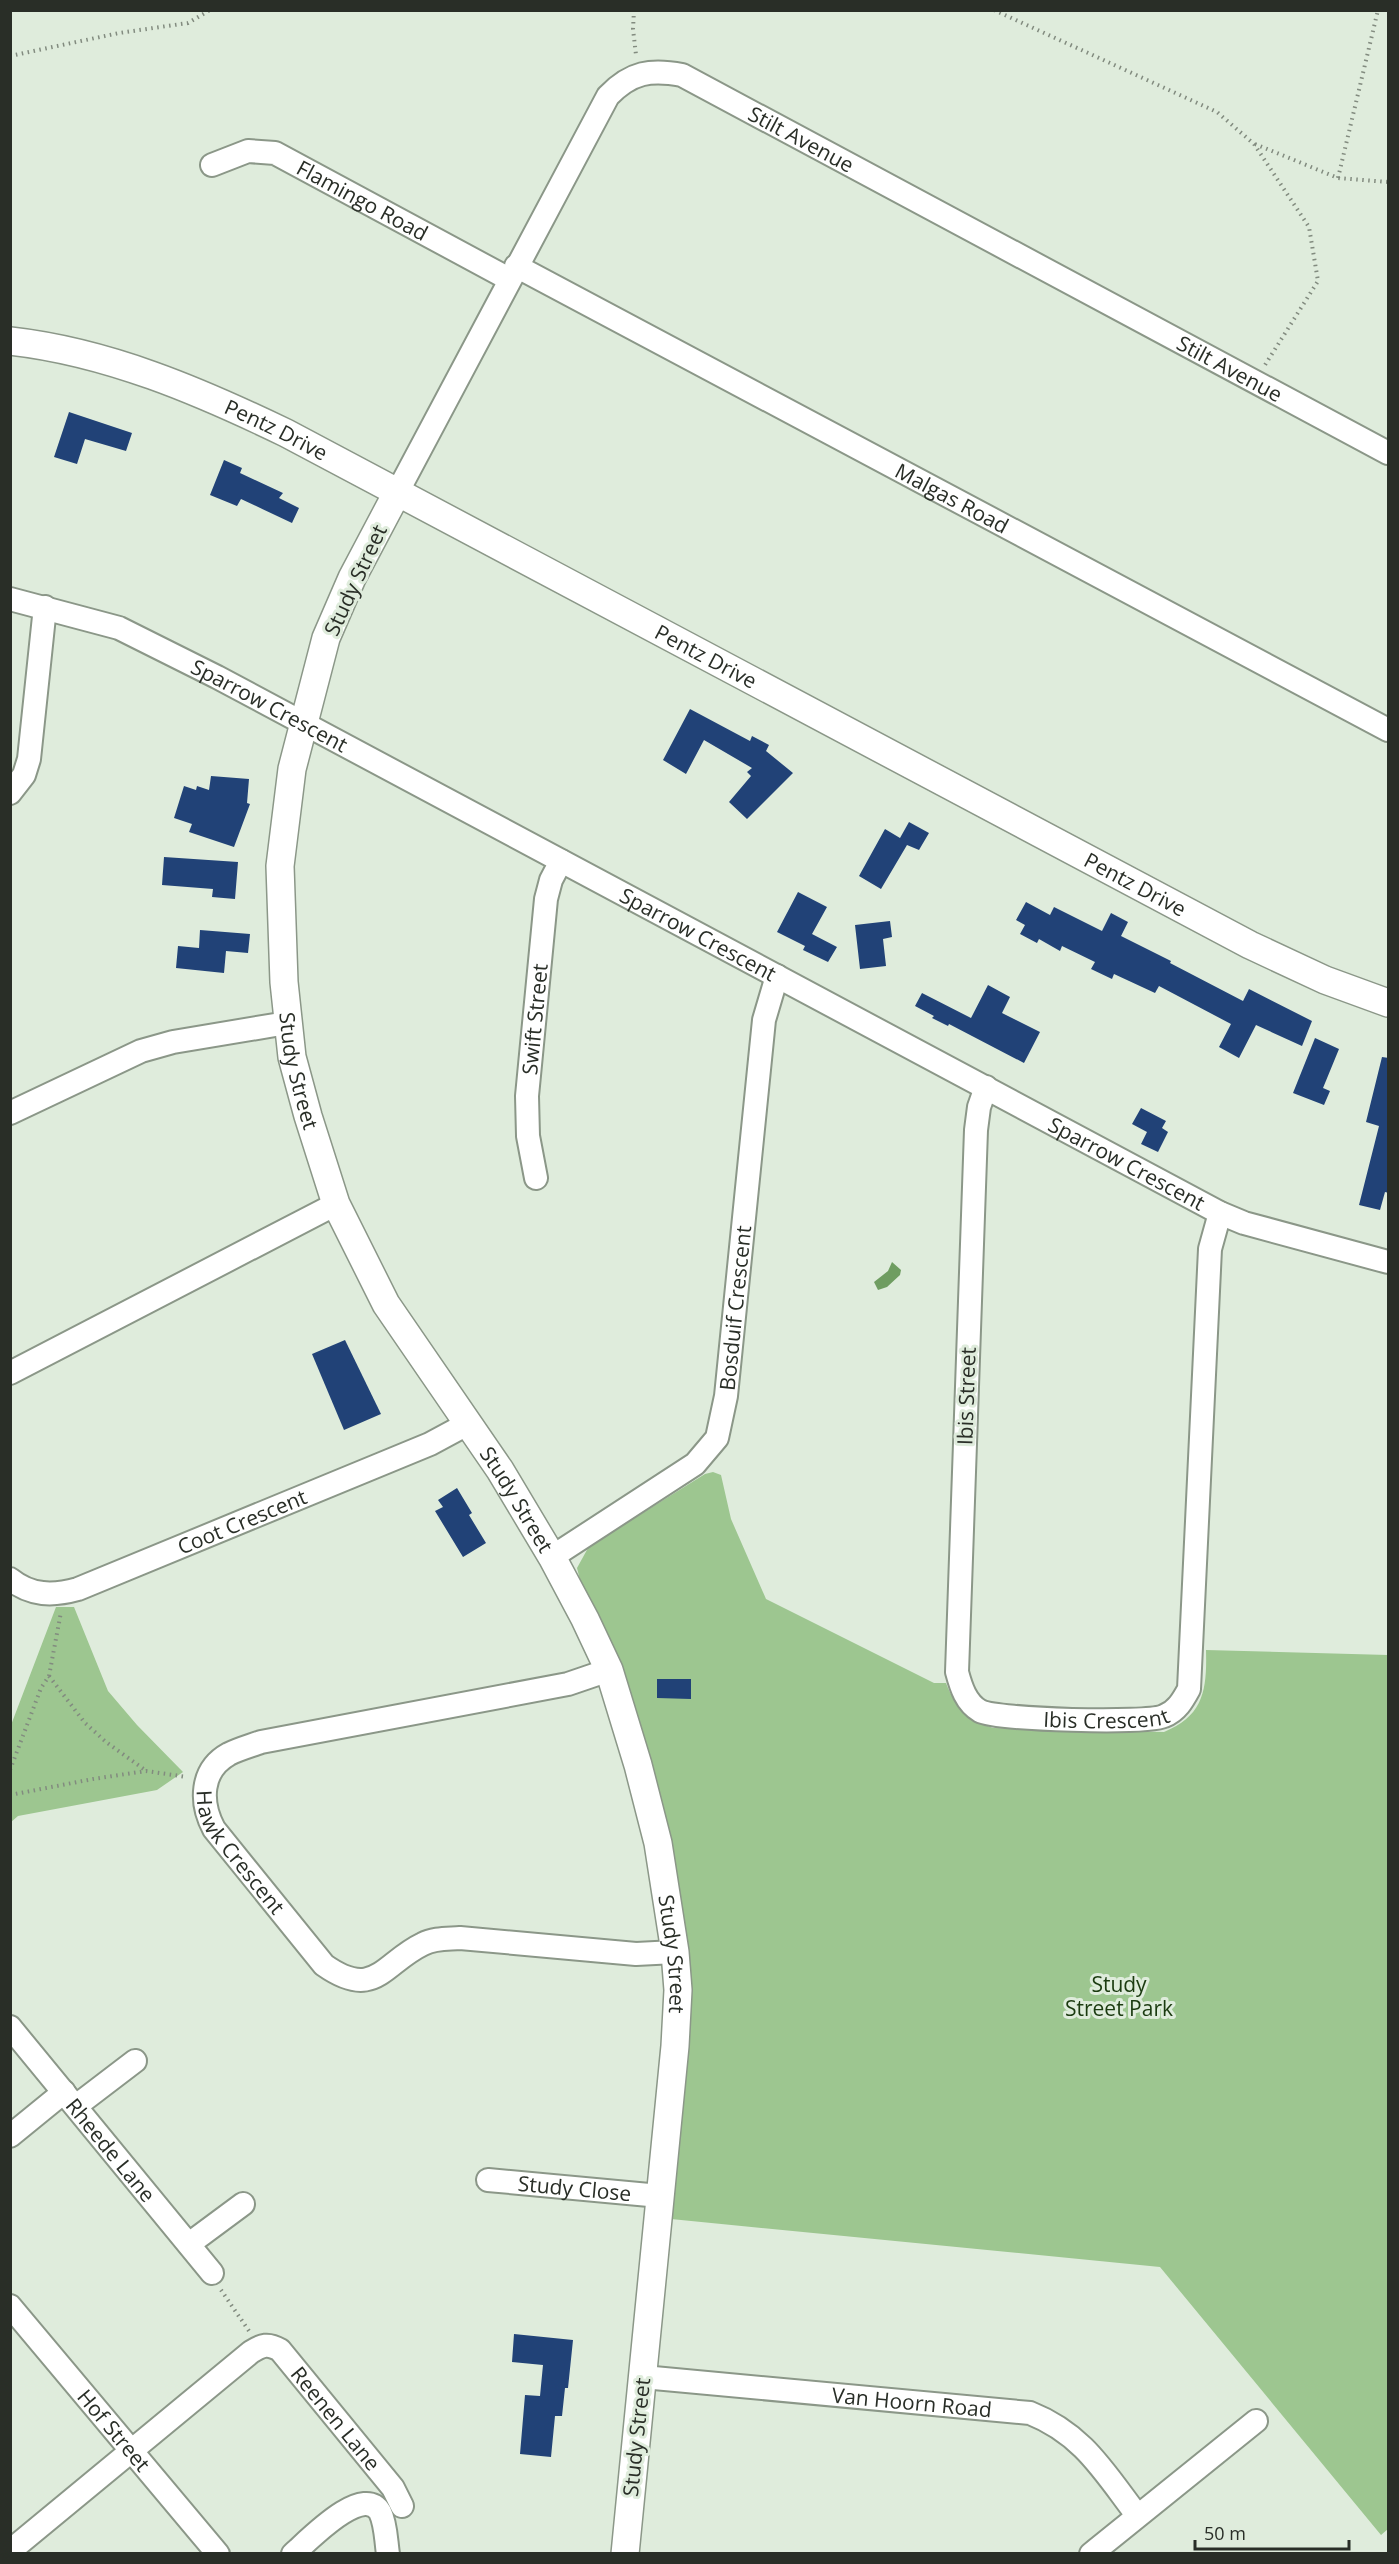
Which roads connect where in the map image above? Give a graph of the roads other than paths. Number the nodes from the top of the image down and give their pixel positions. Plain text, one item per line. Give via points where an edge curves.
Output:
1 (212, 165) dead end
2 (513, 273) junction
3 (10, 341) edge
4 (1389, 453) edge
5 (398, 491) junction
6 (10, 599) edge
7 (45, 607) junction
8 (302, 724) junction
9 (1389, 730) edge
10 (10, 793) edge
11 (561, 861) junction
12 (777, 976) junction
13 (1389, 1003) edge
14 (287, 1023) junction
15 (986, 1088) junction
16 (10, 1113) edge
17 (536, 1178) dead end
18 (336, 1204) junction
19 (1220, 1213) junction
20 (1389, 1262) edge
21 (10, 1373) edge
22 (469, 1423) junction
23 (552, 1557) junction
24 (10, 1579) edge
25 (609, 1670) junction
26 (969, 1703) joint
27 (675, 1952) junction
28 (10, 2026) edge
29 (135, 2061) dead end
30 (70, 2099) junction
31 (10, 2136) edge
32 (488, 2180) dead end
33 (660, 2196) junction
34 (243, 2204) dead end
35 (189, 2244) junction
36 (212, 2273) road end
37 (10, 2306) edge
38 (643, 2377) junction
39 (1256, 2421) dead end
40 (131, 2452) junction
41 (402, 2506) dead end
42 (1137, 2515) junction
43 (10, 2551) edge
44 (218, 2553) edge
45 (293, 2553) edge
46 (388, 2553) edge
47 (625, 2553) edge
48 (1091, 2553) edge

1 - 2 street, Flamingo Road via 248,151 275,153
2 - 4 street, Stilt Avenue via 609,96 638,75 653,71 682,75
2 - 5 street, Stilt Avenue
2 - 9 street, Malgas Road
3 - 5 street, Pentz Drive via 102,359 208,396
5 - 8 street, Study Street via 352,578 327,638
5 - 13 street, Pentz Drive via 1250,945 1325,980
6 - 7 street, Sparrow Crescent
7 - 8 street, Sparrow Crescent via 119,628
7 - 10 street via 29,759 24,775
8 - 11 street, Sparrow Crescent
8 - 14 street, Study Street via 280,866
11 - 12 street, Sparrow Crescent
11 - 17 street, Swift Street via 546,899 527,1096 528,1136
12 - 15 street, Sparrow Crescent
12 - 23 street, Bosduif Crescent via 764,1020 726,1396 717,1438 695,1464
14 - 16 street via 141,1051
14 - 18 street, Study Street via 299,1085
15 - 19 street, Sparrow Crescent
15 - 26 street, Ibis Street via 976,1130 957,1672
18 - 21 street
18 - 22 street, Study Street via 386,1304
19 - 20 street, Sparrow Crescent
19 - 26 street, Ibis Crescent via 1209,1249 1189,1689 1182,1702 1164,1716 1150,1720 993,1716
22 - 23 street, Study Street
22 - 24 street, Coot Crescent via 430,1444 78,1588 41,1594
23 - 25 street, Study Street
25 - 27 street, Study Street via 649,1804
25 - 27 street, Hawk Crescent via 568,1684 261,1742 228,1755 206,1780 205,1808 214,1829 324,1965 340,1976 376,1976 415,1948 440,1939 636,1954
27 - 33 street, Study Street via 675,2046
28 - 30 street, Rheede Lane
29 - 30 street
30 - 31 street
30 - 35 street, Rheede Lane
32 - 33 street, Study Close
33 - 38 street, Study Street
34 - 35 street
35 - 36 street, Rheede Lane
37 - 40 street, Hof Street
38 - 42 street, Van Hoorn Road via 1030,2414 1054,2422 1072,2436
38 - 47 street, Study Street
39 - 42 street
40 - 41 street, Reenen Lane via 260,2346 270,2345 280,2350 393,2488
40 - 43 street
40 - 44 street, Hof Street
42 - 48 street
45 - 46 street via 344,2511 368,2503 381,2516

